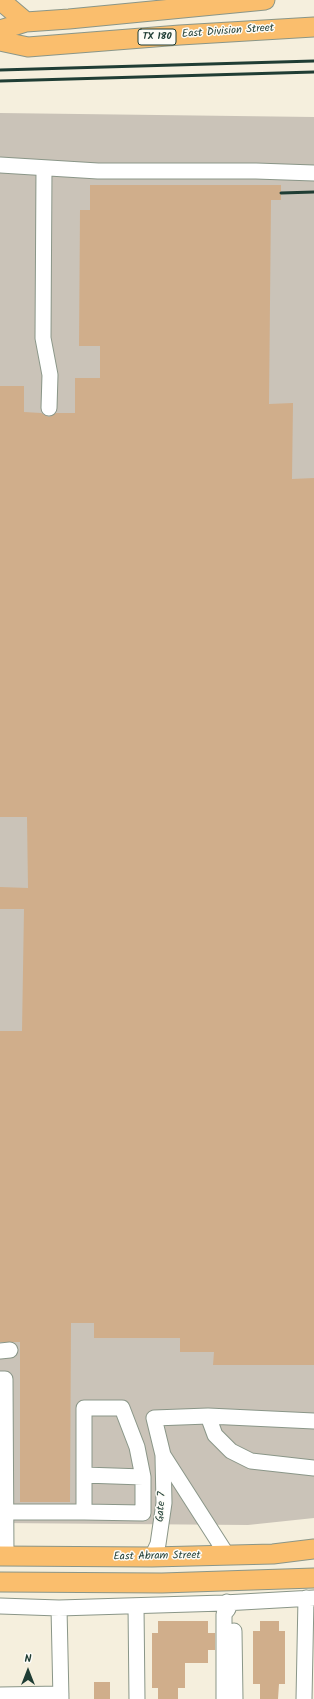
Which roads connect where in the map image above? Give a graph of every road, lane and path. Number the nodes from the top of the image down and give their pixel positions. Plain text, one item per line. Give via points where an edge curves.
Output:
1 (0, 0) edge
2 (265, 0) edge
3 (26, 22) junction
4 (314, 27) edge
5 (0, 30) edge
6 (0, 41) edge
7 (0, 165) edge
8 (44, 168) junction
9 (314, 173) edge
10 (49, 408) dead end
11 (0, 1379) edge
12 (208, 1416) junction
13 (314, 1421) edge
14 (163, 1455) junction
15 (314, 1468) edge
16 (84, 1475) junction
17 (143, 1477) junction
18 (4, 1505) edge
19 (84, 1512) junction
20 (314, 1549) edge
21 (273, 1554) junction
22 (3, 1556) edge
23 (227, 1556) junction
24 (152, 1557) junction
25 (314, 1578) edge
26 (275, 1580) junction
27 (3, 1582) edge
28 (310, 1598) edge
29 (280, 1600) junction
30 (0, 1606) edge
31 (136, 1606) junction
32 (228, 1606) junction
33 (59, 1608) junction
34 (0, 1695) edge
35 (61, 1697) edge
36 (137, 1699) edge
37 (224, 1699) edge
38 (235, 1699) edge
39 (304, 1699) edge

1 - 3 main road
2 - 3 main road, TX 180
3 - 5 main road, TX 180
4 - 6 main road, East Division Street / TX 180 via 28,47
7 - 8 street
8 - 9 street
8 - 10 street via 43,338 50,374
11 - 18 street via 5,1378
12 - 13 street
12 - 14 street via 154,1418
12 - 15 street via 215,1435 231,1451 245,1458
14 - 23 street
14 - 24 street, Gate 7 via 164,1503 158,1544
16 - 17 street
16 - 17 street via 84,1408 122,1408 137,1447
16 - 19 street
17 - 19 street via 143,1513
18 - 19 street
18 - 22 street
20 - 21 main road, East Abram Street
21 - 23 main road, East Abram Street
21 - 26 main road
22 - 24 main road, East Abram Street
22 - 27 main road
23 - 24 main road, East Abram Street
25 - 26 main road
26 - 27 main road via 162,1583
26 - 29 street
28 - 29 street
28 - 39 street
29 - 32 street
30 - 33 street
31 - 32 street
31 - 33 street
31 - 36 street
32 - 37 street via 224,1614
32 - 38 street via 234,1614
33 - 35 street
34 - 35 street

